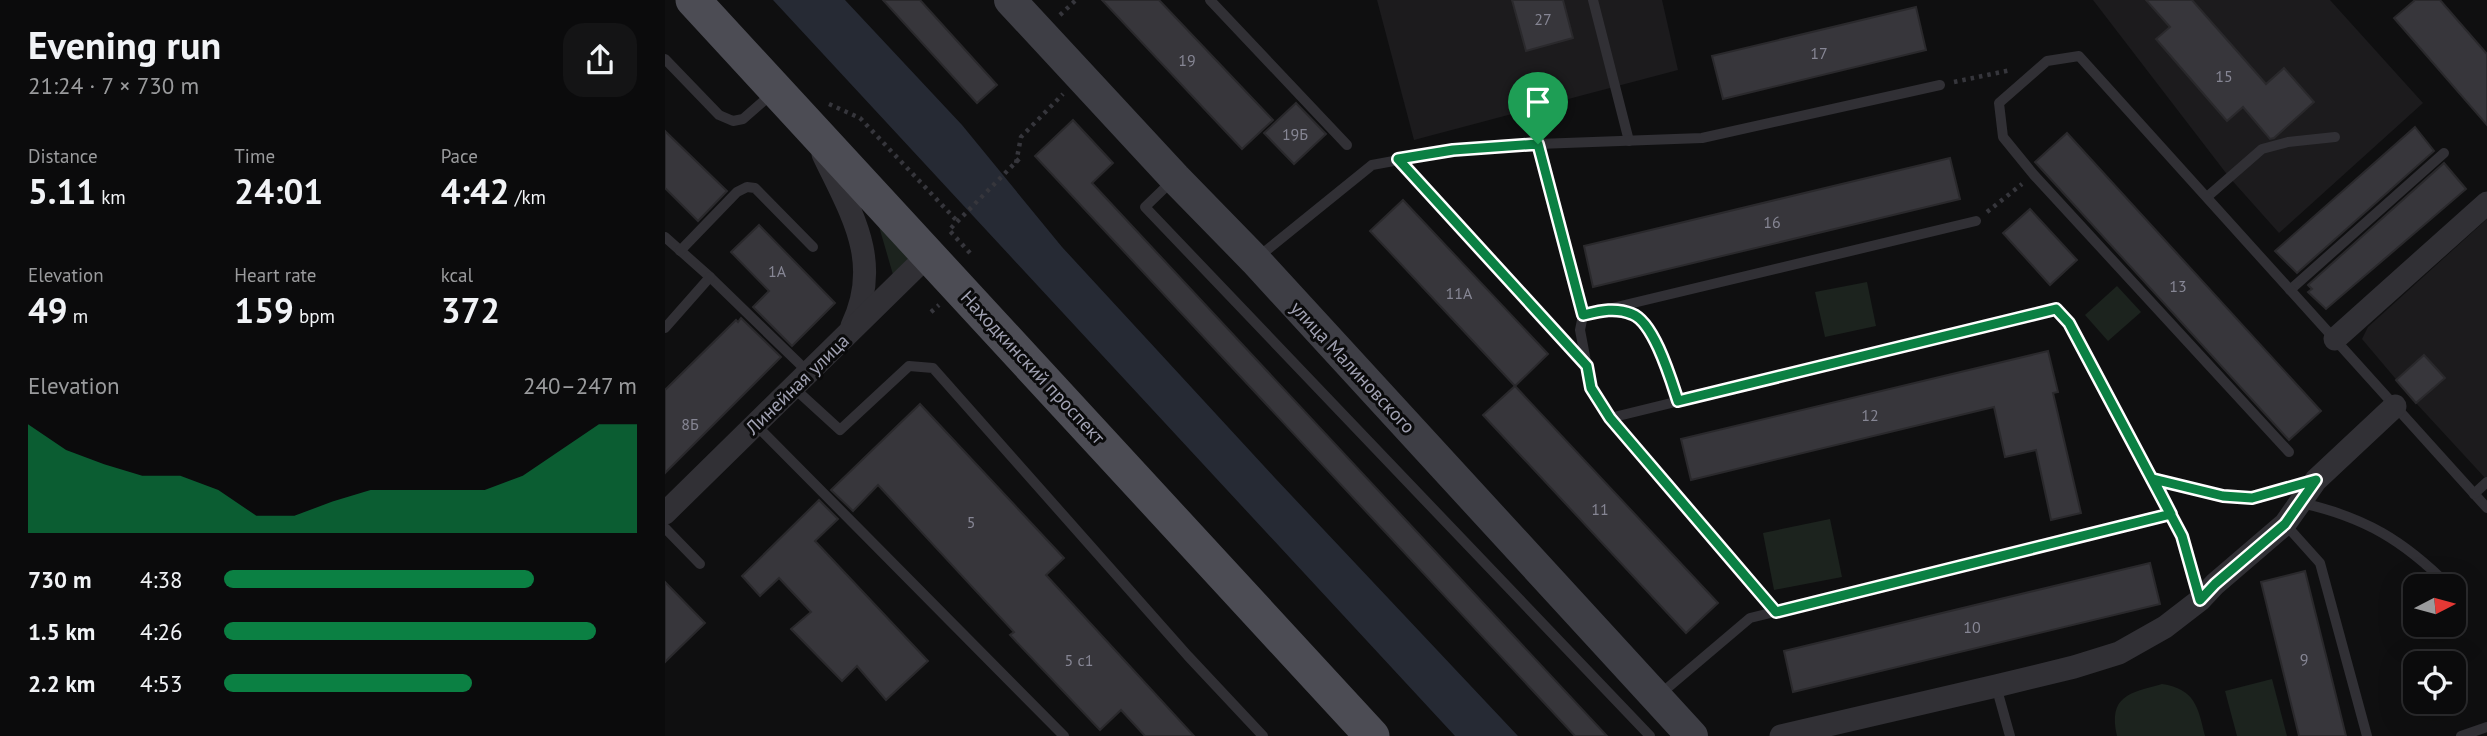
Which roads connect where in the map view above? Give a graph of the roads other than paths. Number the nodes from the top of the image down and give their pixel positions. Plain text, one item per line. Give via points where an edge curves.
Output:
1 (693, 0) edge
2 (1010, 0) edge
3 (1210, 0) edge
4 (1593, 0) edge
5 (665, 59) edge
6 (1940, 85) road end
7 (776, 90) junction
8 (814, 109) junction
9 (2335, 137) dead end
10 (1629, 141) junction
11 (1538, 144) junction
12 (1347, 145) dead end
13 (2444, 153) dead end
14 (1398, 159) junction
15 (1175, 178) junction
16 (2207, 197) junction
17 (2487, 203) edge
18 (1976, 221) road end
19 (665, 236) edge
20 (813, 247) dead end
21 (680, 251) junction
22 (929, 254) junction
23 (1255, 260) junction
24 (710, 276) junction
25 (2290, 290) junction
26 (1609, 309) junction
27 (1583, 315) junction
28 (665, 328) edge
29 (846, 336) junction
30 (2335, 339) junction
31 (1587, 366) junction
32 (802, 380) junction
33 (1678, 401) junction
34 (2395, 406) junction
35 (1610, 418) junction
36 (755, 425) junction
37 (2289, 452) dead end
38 (2153, 479) junction
39 (2316, 480) junction
40 (2487, 482) edge
41 (2474, 494) junction
42 (2301, 503) junction
43 (2487, 508) edge
44 (665, 513) edge
45 (2285, 524) junction
46 (665, 528) edge
47 (2018, 552) road end
48 (701, 564) dead end
49 (2437, 574) edge
50 (2200, 600) junction
51 (1776, 612) junction
52 (1996, 686) junction
53 (1656, 697) junction
54 (2487, 727) edge
55 (1064, 736) edge
56 (1263, 736) edge
57 (1372, 736) edge
58 (1650, 736) edge
59 (1692, 736) edge
60 (1781, 736) edge
61 (2010, 736) edge
62 (2367, 736) edge
63 (2461, 736) edge

1 - 7 main road, Находкинский проспект
2 - 15 main road, улица Малиновского
3 - 12 lane
4 - 10 lane
5 - 7 lane via 719,115 733,121 743,119
6 - 10 lane via 1722,135
7 - 8 main road, Находкинский проспект
8 - 22 main road, Находкинский проспект
8 - 29 street via 863,252 861,307
9 - 16 lane via 2262,149
10 - 11 lane
11 - 14 lane
11 - 27 lane
13 - 25 lane
14 - 23 lane via 1372,165
14 - 31 lane
15 - 23 main road, улица Малиновского
15 - 58 lane via 1145,207
16 - 25 lane
16 - 37 lane via 2079,56 2047,61 1999,103 2003,137 2034,175
17 - 30 street
18 - 26 lane
19 - 21 lane
20 - 21 lane via 755,188 747,187
21 - 24 lane
22 - 29 street, Линейная улица
22 - 57 main road, Находкинский проспект
23 - 53 main road, улица Малиновского
24 - 28 lane
24 - 32 lane
25 - 30 lane
26 - 27 lane
26 - 33 lane via 1635,314 1651,334
27 - 31 lane via 1580,330
29 - 32 street, Линейная улица
30 - 34 lane
31 - 35 lane via 1591,388
32 - 36 street, Линейная улица
32 - 56 lane via 840,430 909,366 933,368
33 - 35 lane
33 - 38 lane via 2056,309 2069,323
34 - 39 street
34 - 41 lane
35 - 51 lane
36 - 44 street, Линейная улица
36 - 55 lane
38 - 39 lane via 2223,496 2252,498
38 - 50 lane via 2182,536
39 - 42 street
40 - 41 lane
41 - 43 lane
42 - 45 street
42 - 49 lane via 2380,530
45 - 50 street
45 - 62 lane via 2321,563
46 - 48 lane
47 - 51 lane
50 - 52 street via 2119,653
51 - 53 lane via 1750,618
52 - 60 street
52 - 61 lane
53 - 59 main road, улица Малиновского
54 - 63 lane

